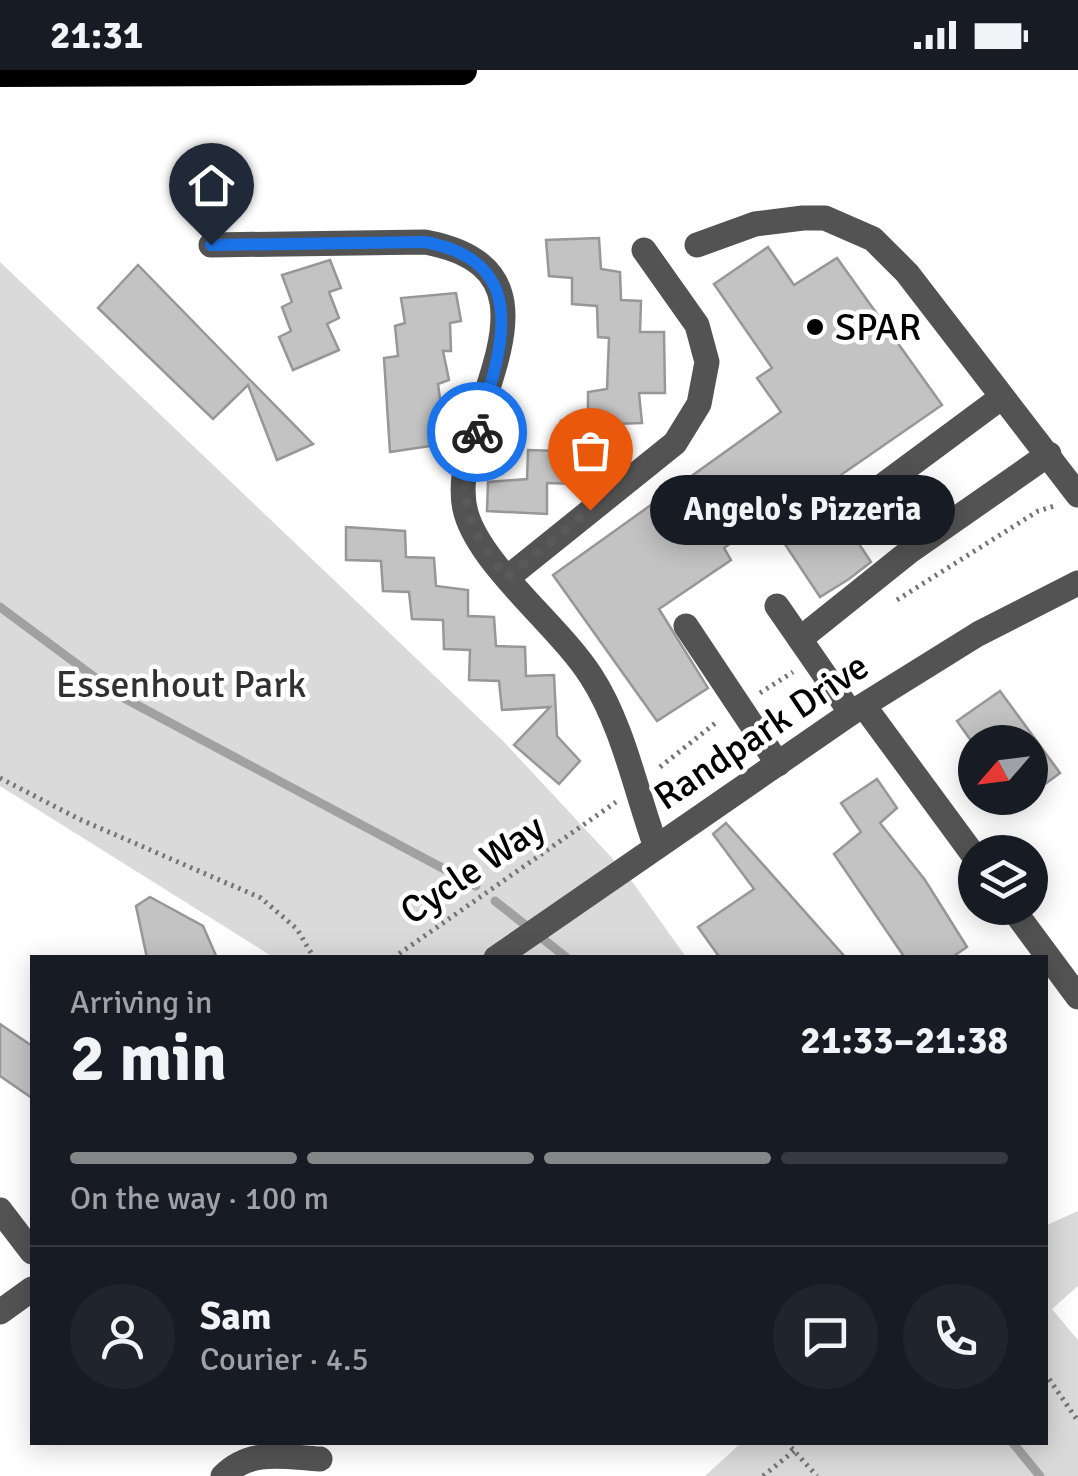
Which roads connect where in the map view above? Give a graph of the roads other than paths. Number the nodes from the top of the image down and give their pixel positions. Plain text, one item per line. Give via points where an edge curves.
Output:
1 (462, 70) edge
2 (0, 72) edge
3 (211, 245) dead end
4 (697, 245) dead end
5 (644, 250) dead end
6 (1002, 397) junction
7 (1049, 454) junction
8 (882, 486) dead end
9 (1078, 495) edge
10 (506, 578) junction
11 (1078, 582) edge
12 (778, 606) dead end
13 (686, 626) dead end
14 (800, 639) junction
15 (858, 710) junction
16 (778, 764) junction
17 (958, 836) edge
18 (656, 847) junction
19 (1025, 925) edge
20 (500, 955) edge
21 (1047, 955) edge
22 (1048, 957) edge
23 (1078, 997) edge
24 (0, 1210) edge
25 (30, 1249) edge
26 (30, 1290) edge
27 (0, 1312) edge
28 (320, 1460) dead end
29 (223, 1476) edge

1 - 2 highway
3 - 10 street via 425,242 456,248 476,261 502,301 501,336 463,483 465,512
4 - 6 street via 756,224 825,218 847,225 873,239 907,273
5 - 10 street via 697,325 707,362 698,404 674,442
6 - 7 street
6 - 8 street
7 - 9 street
7 - 14 street via 910,551
10 - 18 street via 591,675
11 - 15 street, Randpark Drive via 978,634
12 - 14 street
13 - 16 street
14 - 15 street
15 - 16 street, Randpark Drive
15 - 17 street
16 - 18 street, Randpark Drive
18 - 20 street, Randpark Drive
19 - 21 street
22 - 23 street
24 - 25 street
26 - 27 street
28 - 29 street via 259,1455

